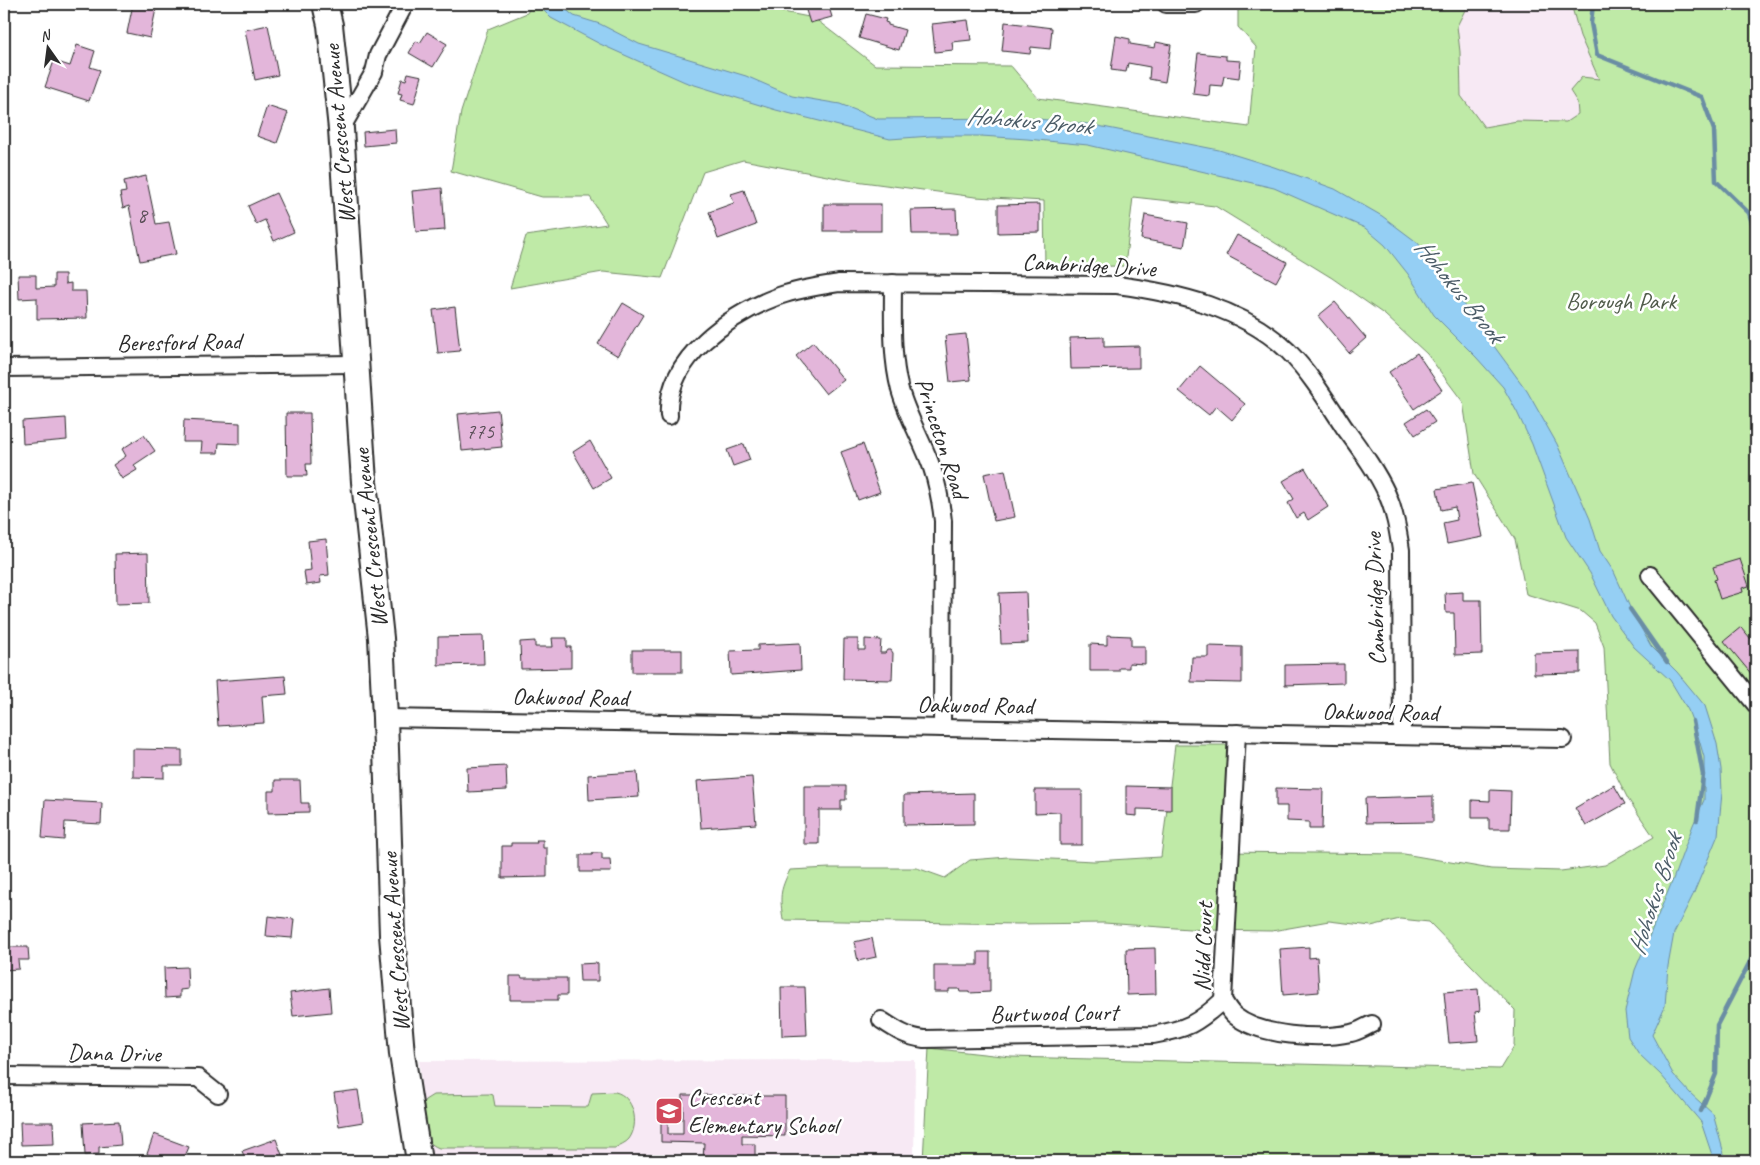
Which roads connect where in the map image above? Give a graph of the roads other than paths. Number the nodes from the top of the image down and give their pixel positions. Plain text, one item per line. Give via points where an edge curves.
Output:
1 (326, 4) edge
2 (405, 4) edge
3 (1166, 4) edge
4 (1196, 4) edge
5 (341, 129) junction
6 (893, 283) junction
7 (355, 364) junction
8 (4, 368) edge
9 (669, 416) dead end
10 (1650, 575) dead end
11 (1756, 706) edge
12 (385, 718) junction
13 (942, 728) junction
14 (1238, 733) junction
15 (1402, 736) junction
16 (1563, 739) dead end
17 (1223, 1000) junction
18 (881, 1020) dead end
19 (1372, 1024) dead end
20 (4, 1076) edge
21 (218, 1094) dead end
22 (419, 1161) edge

1 - 5 main road, West Crescent Avenue
2 - 5 street via 378,55 374,72
3 - 4 street
5 - 7 main road, West Crescent Avenue
6 - 9 street, Cambridge Drive via 839,283 809,287 752,308 726,324 685,363 670,392
6 - 13 street, Princeton Road via 893,336 900,390 932,468 943,521
6 - 15 street, Cambridge Drive via 1085,284 1153,290 1223,311 1270,336 1287,351 1305,370 1377,474 1396,522 1401,550
7 - 8 street, Beresford Road
7 - 12 main road, West Crescent Avenue
10 - 11 street
12 - 13 street, Oakwood Road
12 - 22 main road, West Crescent Avenue via 392,936 405,1073
13 - 14 street, Oakwood Road
14 - 15 street, Oakwood Road
14 - 17 street, Nidd Court
15 - 16 street, Oakwood Road
17 - 18 street, Burtwood Court via 1202,1019 1178,1031 1153,1035 924,1039 902,1034
17 - 19 street, Nidd Court via 1233,1015 1255,1027 1286,1034 1325,1036 1352,1033
20 - 21 street, Dana Drive via 198,1078

